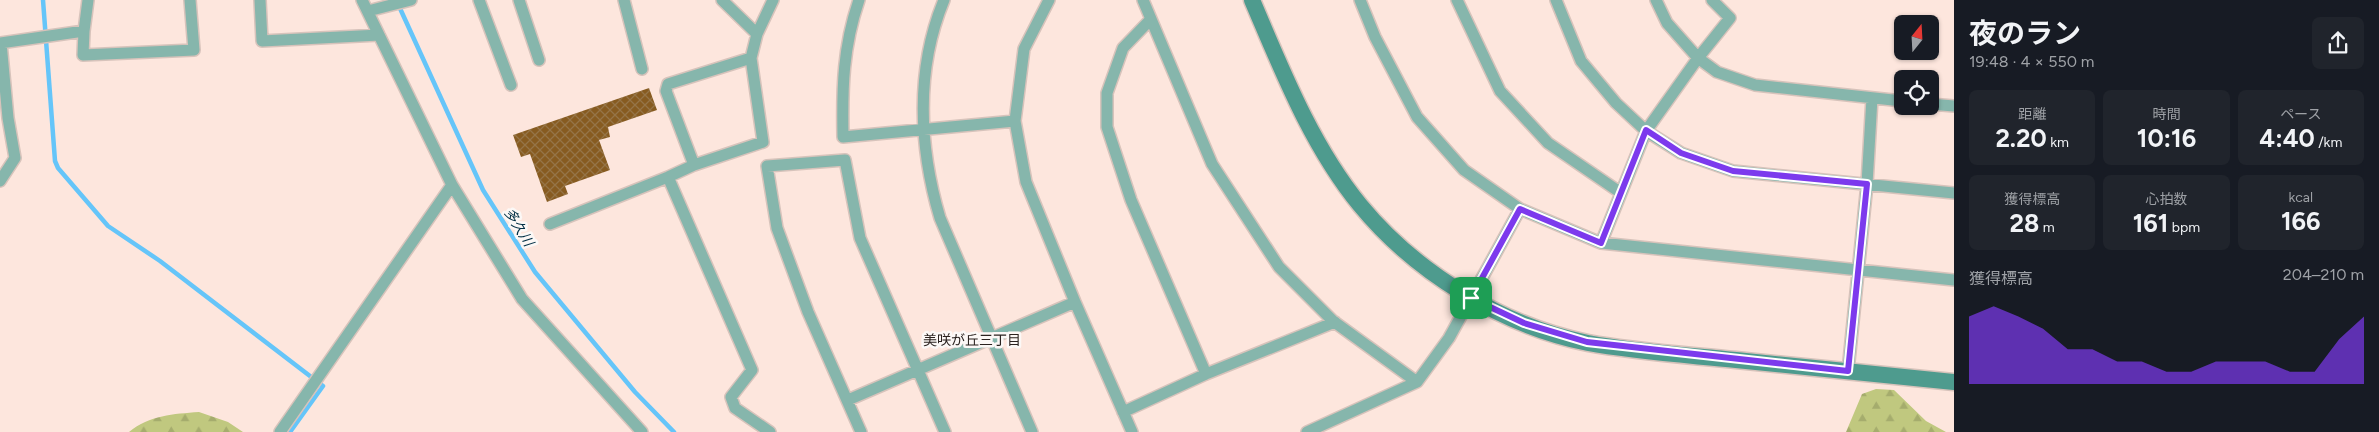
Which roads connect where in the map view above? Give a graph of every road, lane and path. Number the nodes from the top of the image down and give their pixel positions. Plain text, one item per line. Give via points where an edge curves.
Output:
1 (88, 0) edge
2 (190, 0) edge
3 (260, 0) edge
4 (362, 0) edge
5 (411, 0) edge
6 (479, 0) edge
7 (519, 0) edge
8 (624, 0) edge
9 (722, 0) edge
10 (773, 0) edge
11 (860, 0) edge
12 (944, 0) edge
13 (1049, 0) edge
14 (1143, 0) edge
15 (1252, 0) edge
16 (1360, 0) edge
17 (1457, 0) edge
18 (1556, 0) edge
19 (1656, 0) edge
20 (1712, 0) edge
21 (368, 11) junction
22 (1151, 19) junction
23 (84, 31) junction
24 (757, 34) junction
25 (379, 35) junction
26 (0, 43) edge
27 (751, 58) junction
28 (1698, 58) junction
29 (540, 60) dead end
30 (642, 69) dead end
31 (511, 85) dead end
32 (1872, 98) junction
33 (1894, 100) edge
34 (1939, 105) edge
35 (1954, 106) edge
36 (4, 119) edge
37 (1015, 121) junction
38 (923, 130) junction
39 (1646, 130) junction
40 (694, 165) junction
41 (668, 178) junction
42 (0, 181) edge
43 (1867, 184) junction
44 (452, 185) junction
45 (1621, 193) junction
46 (1954, 193) edge
47 (1520, 209) junction
48 (550, 224) dead end
49 (1601, 243) junction
50 (1858, 270) junction
51 (1954, 280) edge
52 (1471, 298) junction
53 (1075, 302) junction
54 (1335, 322) junction
55 (990, 338) junction
56 (918, 368) junction
57 (1848, 371) junction
58 (1206, 374) junction
59 (1417, 382) junction
60 (1954, 382) edge
61 (848, 400) junction
62 (1123, 412) junction
63 (280, 432) edge
64 (642, 432) edge
65 (770, 432) edge
66 (861, 432) edge
67 (945, 432) edge
68 (1032, 432) edge
69 (1132, 432) edge
70 (1307, 432) edge

1 - 23 street
2 - 23 street via 194,50 83,55
3 - 25 street via 262,41
4 - 21 street
5 - 21 street
6 - 31 street
7 - 29 street
8 - 30 street
9 - 24 street
10 - 24 street
11 - 38 street via 851,24 842,81 842,137
12 - 38 street via 928,59 922,101
13 - 37 street via 1024,49
14 - 22 street
15 - 52 street via 1287,80 1326,156 1360,206 1425,269
16 - 47 street via 1375,37 1417,117 1464,170
17 - 45 street via 1500,91 1548,143
18 - 39 street via 1582,61 1616,103
19 - 28 street via 1667,23
20 - 28 street via 1730,18
21 - 25 street
22 - 54 street via 1212,164 1279,267
22 - 58 street via 1123,48 1107,93 1107,127 1131,200
23 - 26 street
24 - 27 street
25 - 44 street
26 - 36 street
27 - 40 street via 763,142
27 - 40 street via 668,84 666,91
28 - 32 street via 1717,72 1754,85
28 - 39 street
32 - 33 street
32 - 43 street
34 - 35 street
36 - 42 street via 15,158
37 - 38 street
37 - 53 street via 1026,182
38 - 55 street via 930,184 940,218
39 - 43 street via 1681,153 1733,171
39 - 45 street
40 - 41 street
41 - 48 street
41 - 65 street via 752,370 731,397 735,408
43 - 46 street
43 - 50 street
44 - 63 street
44 - 64 street via 522,298
45 - 49 street
47 - 49 street
47 - 52 street
49 - 50 street
50 - 51 street
50 - 57 street
52 - 57 street via 1524,323 1587,342
52 - 59 street via 1449,338
53 - 55 street
53 - 62 street
54 - 58 street
54 - 59 street
55 - 56 street
55 - 68 street
56 - 61 street
56 - 61 street via 860,238 845,160 767,166 777,228 808,312
56 - 67 street
57 - 60 street
58 - 62 street
59 - 70 street
61 - 66 street
62 - 69 street

